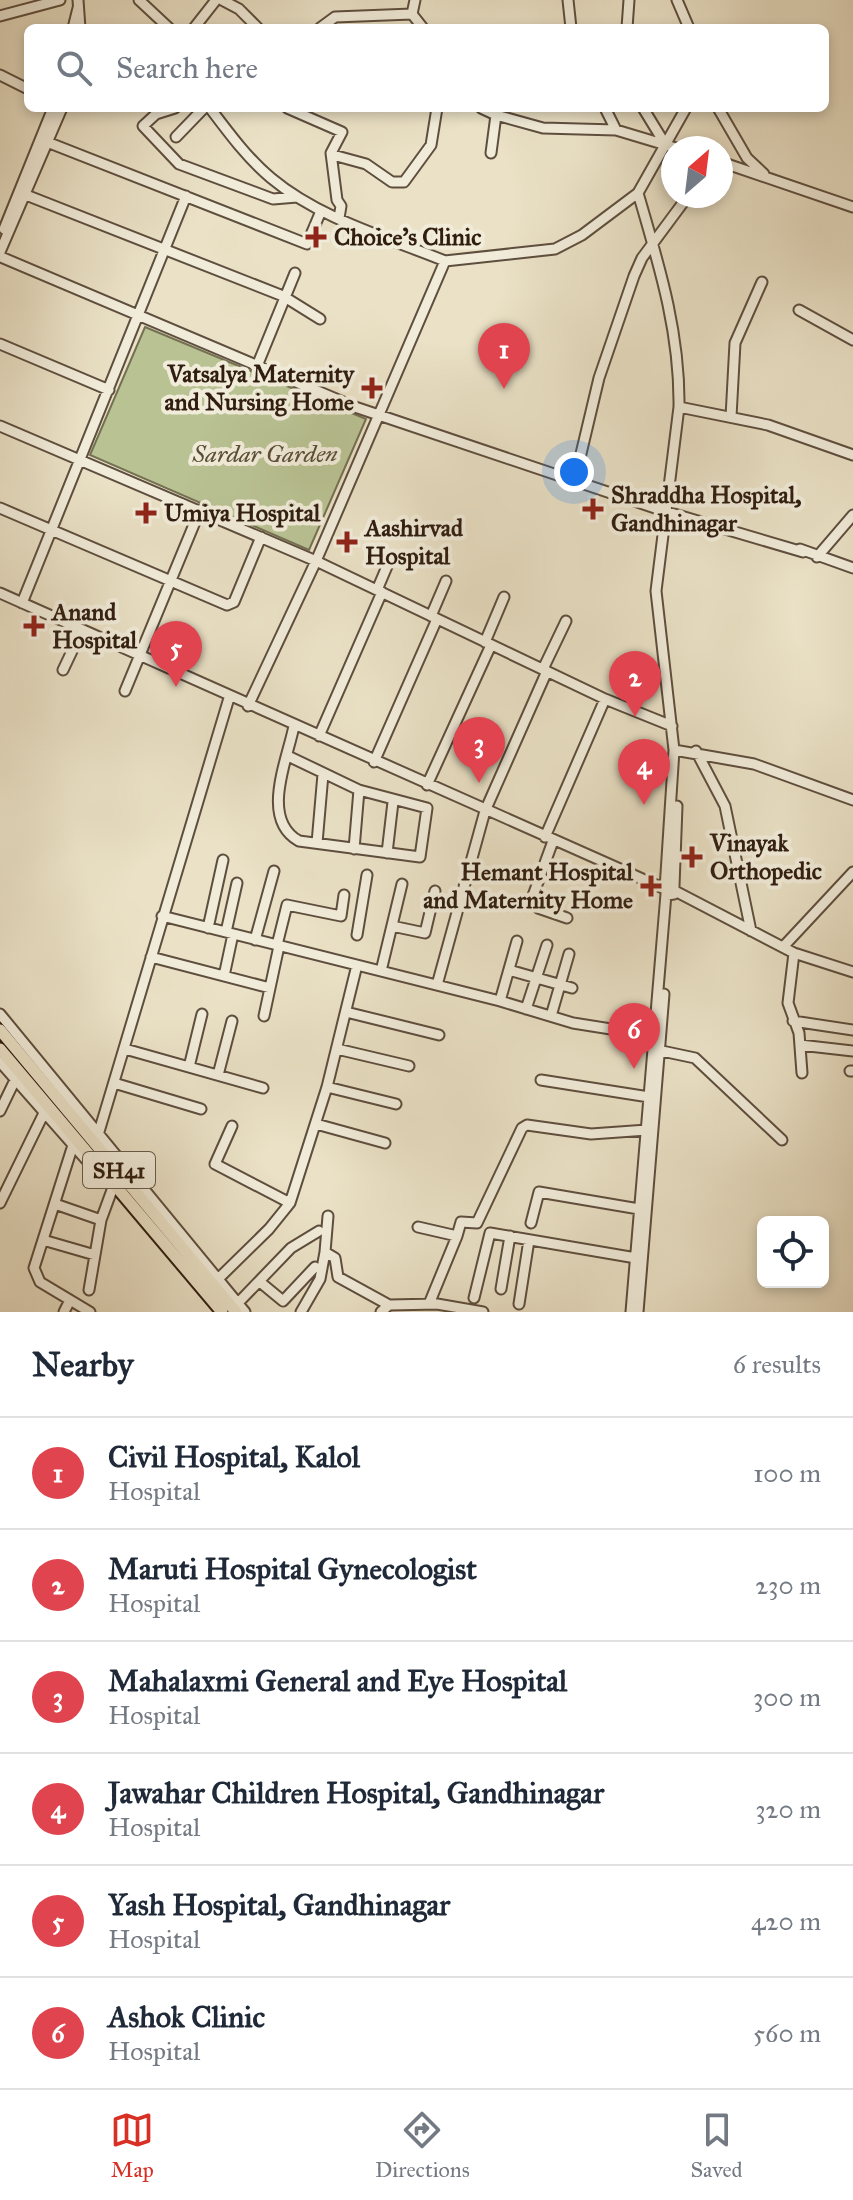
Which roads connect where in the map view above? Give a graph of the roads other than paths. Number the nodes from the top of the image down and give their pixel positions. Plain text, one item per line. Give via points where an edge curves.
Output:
1 (60, 0) edge
2 (139, 0) edge
3 (219, 0) edge
4 (415, 0) edge
5 (568, 0) edge
6 (629, 0) edge
7 (677, 0) edge
8 (78, 4) edge
9 (412, 14) junction
10 (0, 16) edge
11 (74, 24) edge
12 (80, 24) edge
13 (165, 24) edge
14 (198, 24) edge
15 (254, 24) edge
16 (325, 24) edge
17 (420, 24) edge
18 (571, 24) edge
19 (627, 24) edge
20 (687, 24) edge
21 (0, 75) edge
22 (24, 87) edge
23 (51, 112) edge
24 (60, 112) edge
25 (162, 112) edge
26 (203, 112) edge
27 (211, 112) edge
28 (296, 112) edge
29 (436, 112) edge
30 (490, 112) edge
31 (607, 112) edge
32 (645, 112) edge
33 (684, 112) edge
34 (720, 112) edge
35 (496, 115) junction
36 (616, 130) junction
37 (670, 136) edge
38 (176, 137) dead end
39 (661, 137) edge
40 (47, 142) junction
41 (661, 143) edge
42 (661, 151) edge
43 (491, 153) dead end
44 (333, 155) junction
45 (733, 166) edge
46 (767, 176) junction
47 (638, 193) junction
48 (26, 195) junction
49 (186, 196) junction
50 (297, 197) junction
51 (853, 207) edge
52 (679, 208) edge
53 (321, 211) junction
54 (339, 218) junction
55 (0, 239) edge
56 (653, 244) junction
57 (165, 249) junction
58 (0, 255) edge
59 (445, 261) junction
60 (295, 273) dead end
61 (762, 282) dead end
62 (283, 296) junction
63 (799, 310) dead end
64 (139, 316) junction
65 (320, 319) dead end
66 (853, 340) edge
67 (0, 344) edge
68 (257, 366) junction
69 (109, 390) junction
70 (679, 407) junction
71 (379, 415) junction
72 (731, 417) junction
73 (0, 426) edge
74 (853, 455) edge
75 (81, 460) junction
76 (575, 479) junction
77 (665, 507) junction
78 (0, 508) edge
79 (200, 510) junction
80 (853, 515) edge
81 (53, 530) junction
82 (261, 537) junction
83 (391, 557) dead end
84 (817, 557) junction
85 (316, 561) junction
86 (853, 568) edge
87 (446, 581) dead end
88 (171, 582) junction
89 (379, 591) junction
90 (0, 593) edge
91 (504, 597) dead end
92 (22, 603) junction
93 (434, 618) junction
94 (566, 621) dead end
95 (82, 630) junction
96 (488, 643) junction
97 (139, 656) junction
98 (63, 670) dead end
99 (545, 670) junction
100 (125, 691) dead end
101 (229, 698) junction
102 (605, 699) junction
103 (248, 706) junction
104 (294, 726) junction
105 (672, 726) junction
106 (319, 736) junction
107 (677, 750) junction
108 (696, 751) junction
109 (288, 756) junction
110 (374, 762) junction
111 (323, 774) junction
112 (427, 785) junction
113 (359, 790) junction
114 (853, 800) edge
115 (393, 802) junction
116 (485, 811) junction
117 (549, 839) junction
118 (317, 843) junction
119 (354, 849) junction
120 (387, 853) junction
121 (223, 860) dead end
122 (274, 871) dead end
123 (853, 872) edge
124 (367, 875) dead end
125 (237, 883) dead end
126 (402, 884) dead end
127 (670, 890) junction
128 (435, 891) dead end
129 (344, 895) dead end
130 (162, 916) junction
131 (341, 916) junction
132 (360, 918) junction
133 (567, 918) dead end
134 (392, 926) junction
135 (208, 928) junction
136 (751, 931) junction
137 (230, 933) junction
138 (357, 935) dead end
139 (255, 940) junction
140 (517, 941) dead end
141 (278, 945) junction
142 (547, 945) dead end
143 (783, 947) junction
144 (794, 953) junction
145 (569, 954) dead end
146 (151, 957) junction
147 (357, 965) junction
148 (509, 970) junction
149 (381, 971) junction
150 (853, 972) edge
151 (224, 976) junction
152 (535, 978) junction
153 (437, 985) junction
154 (561, 985) junction
155 (270, 988) junction
156 (572, 988) dead end
157 (500, 1001) junction
158 (526, 1009) junction
159 (346, 1012) junction
160 (0, 1014) edge
161 (202, 1014) dead end
162 (264, 1016) dead end
163 (551, 1016) junction
164 (232, 1021) dead end
165 (793, 1021) junction
166 (0, 1030) edge
167 (853, 1030) edge
168 (439, 1035) dead end
169 (655, 1036) junction
170 (800, 1045) junction
171 (0, 1049) edge
172 (125, 1049) junction
173 (337, 1049) junction
174 (662, 1051) junction
175 (853, 1051) edge
176 (0, 1062) edge
177 (409, 1066) dead end
178 (189, 1067) junction
179 (802, 1073) dead end
180 (218, 1075) junction
181 (15, 1080) junction
182 (541, 1080) dead end
183 (114, 1083) junction
184 (327, 1087) junction
185 (263, 1088) dead end
186 (649, 1097) junction
187 (396, 1104) dead end
188 (201, 1109) dead end
189 (0, 1111) edge
190 (44, 1113) junction
191 (316, 1124) junction
192 (232, 1126) dead end
193 (647, 1130) junction
194 (98, 1135) junction
195 (782, 1140) dead end
196 (385, 1143) dead end
197 (73, 1145) junction
198 (112, 1190) junction
199 (0, 1203) edge
200 (290, 1203) junction
201 (55, 1204) junction
202 (639, 1209) junction
203 (328, 1216) dead end
204 (101, 1220) junction
205 (531, 1223) dead end
206 (418, 1227) dead end
207 (319, 1231) dead end
208 (457, 1236) junction
209 (510, 1236) junction
210 (43, 1240) junction
211 (529, 1240) junction
212 (325, 1252) junction
213 (95, 1255) junction
214 (636, 1258) junction
215 (315, 1267) dead end
216 (218, 1279) junction
217 (260, 1282) junction
218 (501, 1289) dead end
219 (89, 1290) dead end
220 (474, 1298) dead end
221 (70, 1300) junction
222 (429, 1304) junction
223 (519, 1304) dead end
224 (237, 1308) edge
225 (385, 1308) edge
226 (64, 1312) edge
227 (90, 1312) edge
228 (216, 1312) edge
229 (222, 1312) edge
230 (245, 1312) edge
231 (301, 1312) edge
232 (483, 1312) edge
233 (631, 1312) edge
234 (638, 1312) edge

1 - 10 street
2 - 13 street
3 - 14 street
3 - 15 street
4 - 9 street
5 - 18 street
6 - 19 street
7 - 20 street
8 - 11 street
8 - 12 street
9 - 16 street via 335,17
9 - 17 street
21 - 22 street
23 - 55 street
24 - 40 street
25 - 50 street via 143,126 179,164 273,199
26 - 38 street
27 - 50 street via 259,167
28 - 44 street via 342,132
29 - 44 street via 431,145 404,182 392,182 366,164
30 - 35 street
31 - 36 street
32 - 39 street
33 - 37 street
34 - 46 street via 747,158
35 - 36 street via 543,128
35 - 43 street
36 - 41 street
40 - 48 street
40 - 49 street
42 - 47 street
44 - 54 street
45 - 46 street
46 - 51 street
47 - 56 street
47 - 59 street via 555,249
48 - 57 street
48 - 58 street
49 - 53 street via 307,244
49 - 57 street
50 - 53 street
52 - 56 street
53 - 54 street
54 - 59 street
56 - 70 street via 676,339
56 - 76 street via 634,276 611,340
57 - 62 street
57 - 64 street
58 - 64 street
59 - 71 street
60 - 62 street
61 - 72 street via 736,338
62 - 65 street
62 - 68 street
63 - 66 street
64 - 68 street
64 - 69 street
67 - 69 street
68 - 71 street
69 - 75 street
70 - 72 street
70 - 77 street
71 - 76 street
71 - 85 street
72 - 74 street
73 - 75 street
75 - 79 street
75 - 81 street
76 - 77 street
77 - 84 street
77 - 105 street via 656,600
77 - 107 street via 662,592
78 - 81 street
79 - 82 street
79 - 88 street
80 - 84 street
81 - 88 street
81 - 92 street
82 - 85 street
82 - 88 street via 231,605
83 - 89 street
84 - 86 street
85 - 89 street
85 - 103 street
87 - 93 street
88 - 97 street
89 - 93 street
89 - 106 street
90 - 92 street
91 - 96 street
92 - 95 street
93 - 96 street
93 - 110 street
94 - 99 street
95 - 97 street
95 - 98 street
96 - 99 street
96 - 112 street
97 - 100 street
97 - 101 street
99 - 102 street
99 - 116 street
101 - 103 street
101 - 130 street
102 - 105 street
102 - 117 street
103 - 104 street
104 - 106 street
104 - 109 street
105 - 107 street
106 - 110 street
107 - 108 street
107 - 127 street
108 - 114 street via 754,764
108 - 136 street via 725,806
109 - 111 street
109 - 118 street via 277,802 279,821 286,834
110 - 112 street
111 - 113 street
111 - 118 street
112 - 116 street
113 - 115 street
113 - 119 street
115 - 120 street
115 - 120 street via 420,805 428,815 420,857
116 - 117 street
116 - 153 street
117 - 127 street
117 - 133 street via 531,901
118 - 119 street
119 - 120 street
121 - 135 street
122 - 139 street
123 - 143 street
124 - 132 street
125 - 137 street
126 - 134 street
127 - 136 street
127 - 169 street
127 - 174 street
128 - 134 street via 425,933
129 - 131 street
130 - 135 street
130 - 146 street
131 - 132 street
131 - 141 street via 287,905
132 - 138 street
134 - 149 street
135 - 137 street
136 - 143 street
137 - 139 street
137 - 151 street
139 - 141 street
140 - 148 street
141 - 147 street
141 - 155 street
142 - 152 street
143 - 144 street
144 - 150 street
144 - 165 street via 788,1003
145 - 154 street
146 - 151 street
146 - 172 street
147 - 149 street
147 - 159 street
148 - 152 street
148 - 157 street
149 - 153 street
151 - 155 street
152 - 154 street
152 - 158 street
153 - 157 street
154 - 156 street
154 - 163 street
155 - 162 street
157 - 158 street
158 - 163 street
159 - 168 street
159 - 173 street
160 - 194 street
161 - 178 street
163 - 169 street
164 - 180 street
165 - 167 street
165 - 170 street
166 - 224 main road, SH41
169 - 186 street
170 - 175 street
170 - 179 street
171 - 229 main road, SH41
172 - 178 street
172 - 183 street
173 - 177 street
173 - 184 street
174 - 195 street via 695,1058
174 - 234 street
176 - 181 street
178 - 180 street
180 - 185 street
181 - 189 street
181 - 190 street
182 - 186 street
183 - 188 street
183 - 194 street
184 - 187 street
184 - 191 street
186 - 193 street
190 - 197 street
190 - 199 street
191 - 196 street
191 - 200 street
192 - 200 street via 215,1164
193 - 202 street
193 - 208 street via 591,1134 527,1125 479,1221 461,1222
194 - 216 street
197 - 198 street
197 - 201 street
198 - 204 street
198 - 228 street
200 - 216 street
201 - 204 street
201 - 210 street
202 - 205 street via 539,1192
202 - 214 street
203 - 212 street
204 - 213 street
206 - 208 street
207 - 217 street via 291,1248
208 - 222 street
209 - 211 street
209 - 218 street
209 - 220 street via 488,1234
210 - 213 street
210 - 221 street via 34,1275
211 - 214 street
211 - 223 street
212 - 225 street via 335,1258 339,1280
212 - 231 street via 320,1279
213 - 219 street
214 - 233 street
215 - 217 street via 283,1301
216 - 224 street
217 - 224 street
221 - 226 street
221 - 227 street
222 - 225 street
222 - 232 street
224 - 230 street

